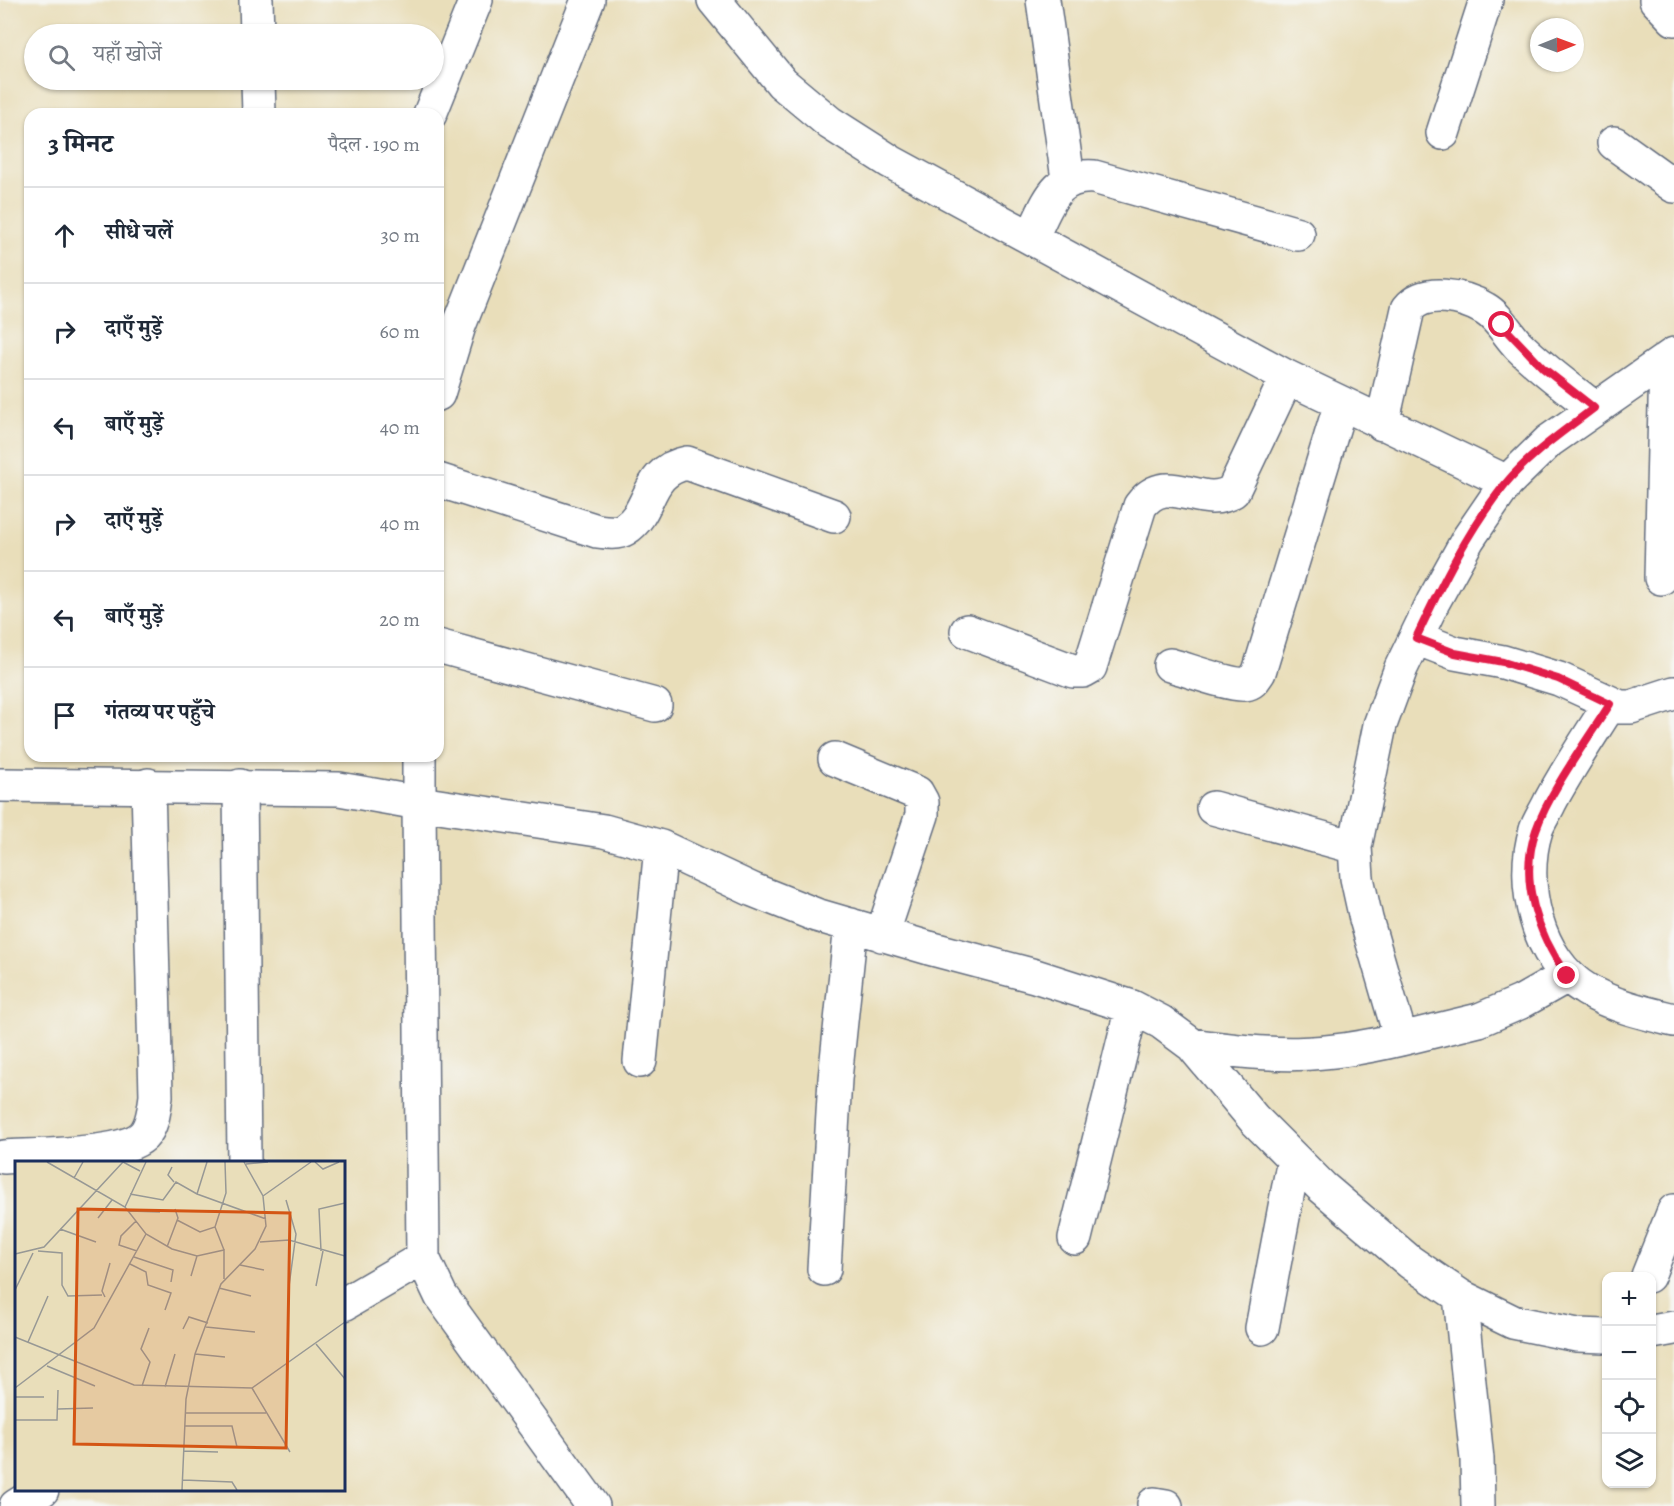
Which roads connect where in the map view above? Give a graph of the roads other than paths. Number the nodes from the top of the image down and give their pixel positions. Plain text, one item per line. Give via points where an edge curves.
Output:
1 (256, 0) edge
2 (476, 0) edge
3 (588, 0) edge
4 (714, 0) edge
5 (1042, 0) edge
6 (1486, 0) edge
7 (1656, 0) edge
8 (1674, 19) edge
9 (257, 24) edge
10 (444, 79) edge
11 (258, 90) edge
12 (440, 90) edge
13 (259, 108) edge
14 (432, 108) edge
15 (1443, 133) dead end
16 (1614, 143) dead end
17 (1068, 179) junction
18 (1674, 186) edge
19 (1298, 234) dead end
20 (1031, 238) junction
21 (1670, 358) edge
22 (444, 375) edge
23 (1287, 377) junction
24 (1341, 403) junction
25 (1594, 408) junction
26 (1382, 424) junction
27 (444, 482) edge
28 (1507, 482) junction
29 (834, 516) dead end
30 (1661, 578) dead end
31 (967, 631) dead end
32 (1416, 638) junction
33 (444, 648) edge
34 (1170, 664) dead end
35 (1674, 693) edge
36 (1610, 704) junction
37 (655, 705) dead end
38 (835, 759) dead end
39 (419, 762) edge
40 (0, 785) edge
41 (148, 785) junction
42 (240, 786) junction
43 (419, 803) junction
44 (1213, 808) dead end
45 (662, 847) junction
46 (1355, 847) junction
47 (866, 930) junction
48 (1567, 976) junction
49 (1132, 1007) junction
50 (1674, 1020) edge
51 (1401, 1039) junction
52 (1192, 1045) junction
53 (640, 1061) dead end
54 (4, 1157) dead end
55 (1294, 1159) junction
56 (244, 1161) edge
57 (1674, 1211) edge
58 (1075, 1238) dead end
59 (423, 1258) junction
60 (824, 1269) dead end
61 (1649, 1272) edge
62 (1461, 1296) junction
63 (345, 1303) edge
64 (1262, 1328) dead end
65 (1674, 1328) edge
66 (1656, 1331) edge
67 (1602, 1336) edge
68 (40, 1491) edge
69 (16, 1506) edge
70 (593, 1506) edge
71 (1478, 1506) edge

1 - 9 street
2 - 10 street
3 - 22 street via 459,326
4 - 20 street via 782,83 831,123 891,162
5 - 17 street
6 - 15 street
7 - 8 street
11 - 13 street
12 - 14 street
16 - 18 street
17 - 19 street via 1094,177
17 - 20 street via 1059,186
20 - 23 street
21 - 25 street
21 - 30 street
23 - 24 street
23 - 31 street via 1233,491 1224,497 1209,497 1162,489 1149,494 1140,506 1090,667 1073,671
24 - 26 street
24 - 34 street via 1254,680 1244,684 1232,682
25 - 26 street via 1543,368 1485,309 1461,299 1424,297 1408,309
25 - 28 street via 1549,441
26 - 28 street
27 - 29 street via 597,531 613,532 625,529 636,516 661,475 672,466 687,463
28 - 32 street via 1468,539
32 - 36 street via 1455,653 1503,662 1558,679
32 - 46 street via 1380,725
33 - 37 street
35 - 36 street via 1631,707
36 - 48 street via 1536,830 1529,871 1535,914 1550,951
38 - 47 street via 917,793 922,802 922,815
39 - 43 street
40 - 41 street
41 - 42 street
41 - 54 street via 156,1096 152,1120 143,1135 128,1145
42 - 43 street via 339,789
42 - 56 street
43 - 45 street via 604,831
43 - 59 street
44 - 46 street
45 - 47 street via 753,890
45 - 53 street
46 - 51 street via 1366,919
47 - 49 street
47 - 60 street via 835,1079
48 - 50 street via 1588,991 1642,1013
48 - 51 street via 1479,1020
49 - 52 street
49 - 58 street
51 - 52 street via 1305,1056
52 - 55 street via 1254,1119
55 - 62 street via 1410,1262
55 - 64 street
57 - 61 street
59 - 63 street
59 - 70 street via 441,1296
62 - 67 street via 1513,1322
62 - 71 street
65 - 66 street
68 - 69 street

